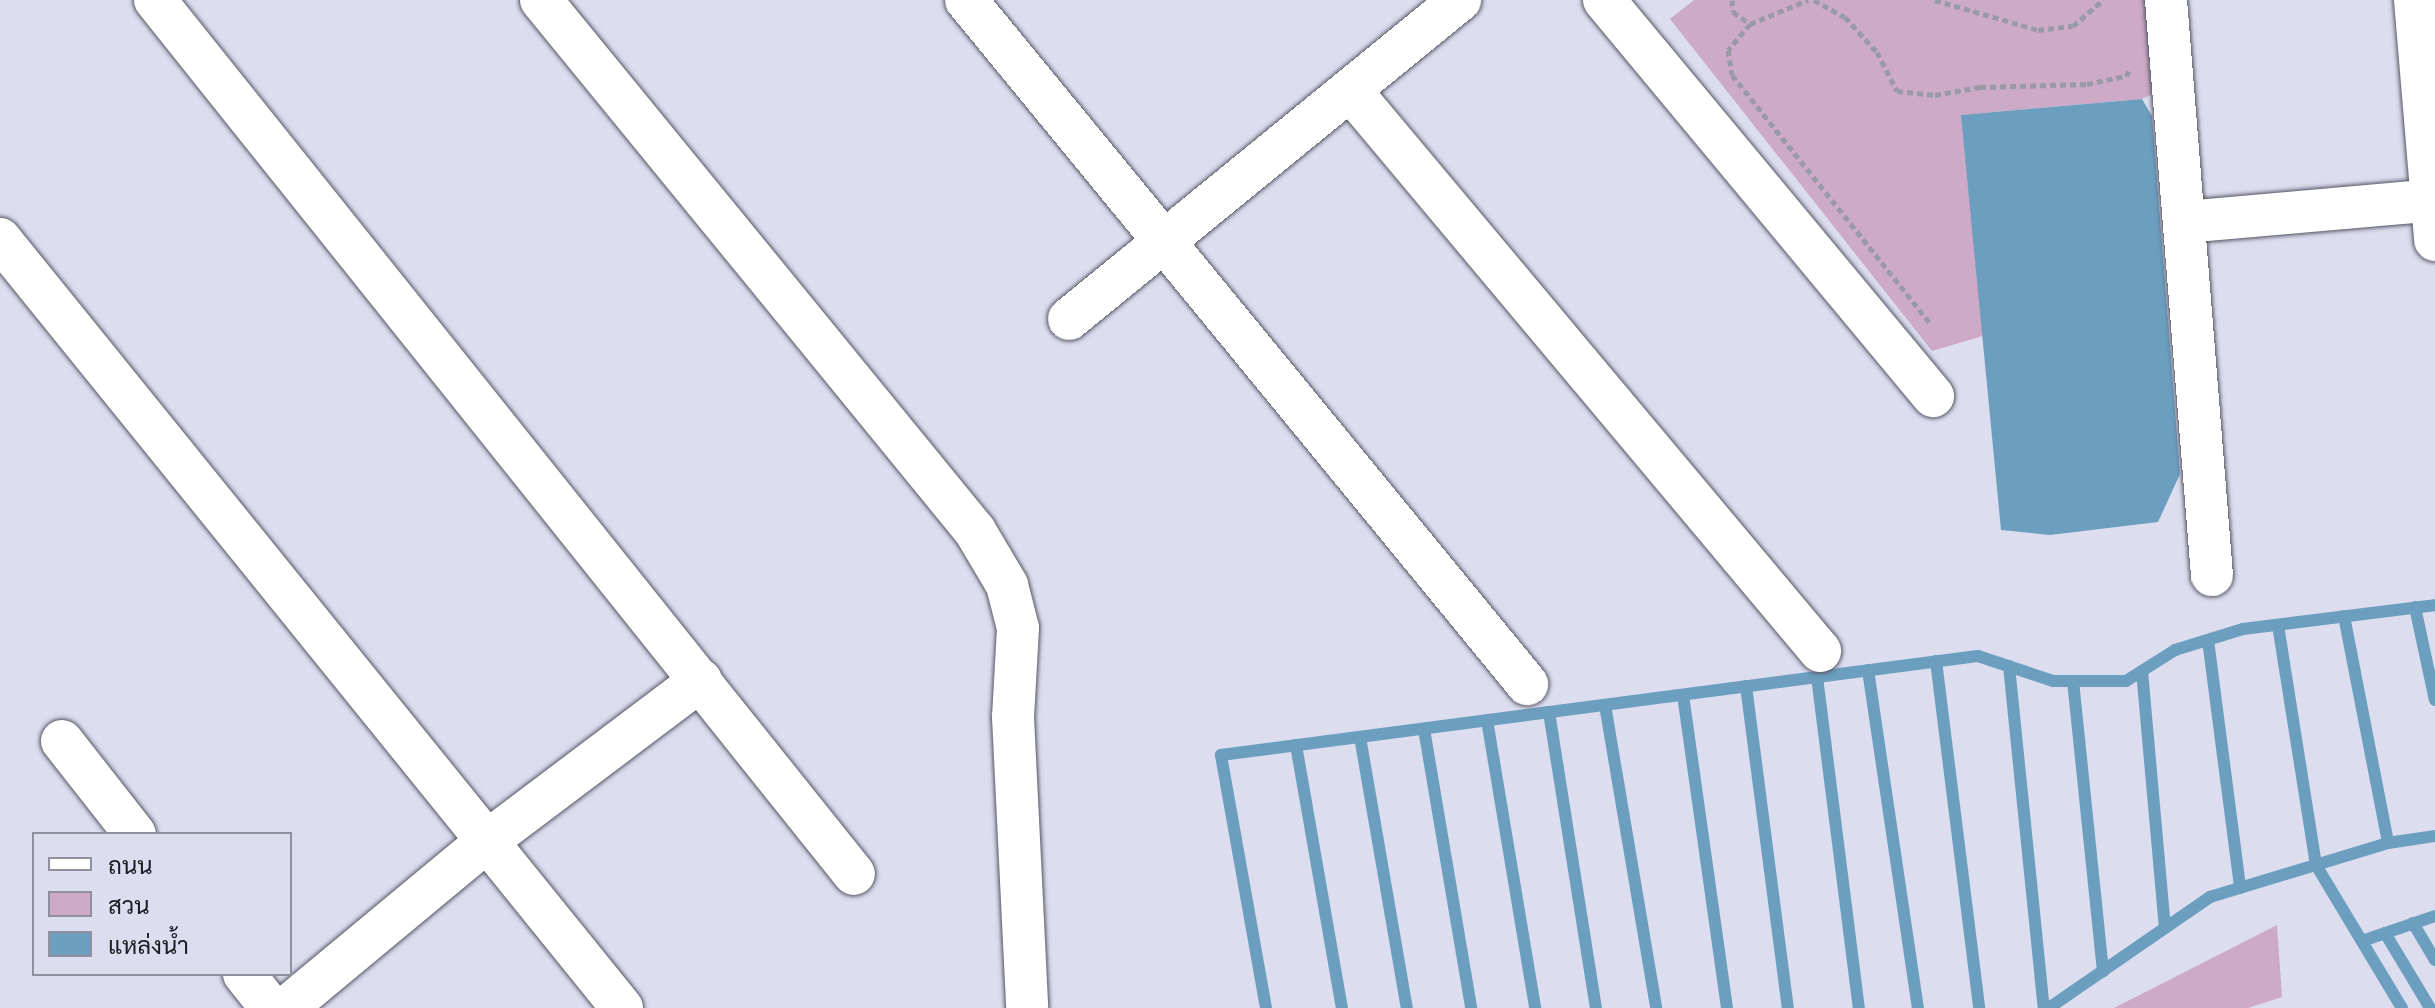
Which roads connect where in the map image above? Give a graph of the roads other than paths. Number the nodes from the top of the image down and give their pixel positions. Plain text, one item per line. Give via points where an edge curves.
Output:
1 (155, 0) edge
2 (541, 0) edge
3 (966, 0) edge
4 (1604, 0) edge
5 (2166, 0) edge
6 (2415, 0) edge
7 (1455, 2) edge
8 (1350, 90) junction
9 (2434, 213) edge
10 (2184, 222) junction
11 (0, 239) edge
12 (1164, 242) junction
13 (1069, 319) dead end
14 (1933, 396) dead end
15 (2212, 575) dead end
16 (1820, 651) dead end
17 (701, 680) junction
18 (1527, 684) dead end
19 (62, 741) dead end
20 (133, 832) edge
21 (486, 842) junction
22 (854, 874) dead end
23 (246, 976) edge
24 (271, 1008) edge
25 (286, 1008) edge
26 (622, 1008) edge
27 (1027, 1008) edge

1 - 17 street
2 - 27 street via 975,531 1007,585 1018,628 1013,717
3 - 12 street
4 - 14 street
5 - 10 street
6 - 9 street
7 - 8 street
8 - 12 street
8 - 16 street
9 - 10 street
10 - 15 street
11 - 21 street
12 - 13 street
12 - 18 street
17 - 21 street
17 - 22 street
19 - 20 street
21 - 25 street
21 - 26 street
23 - 24 street

